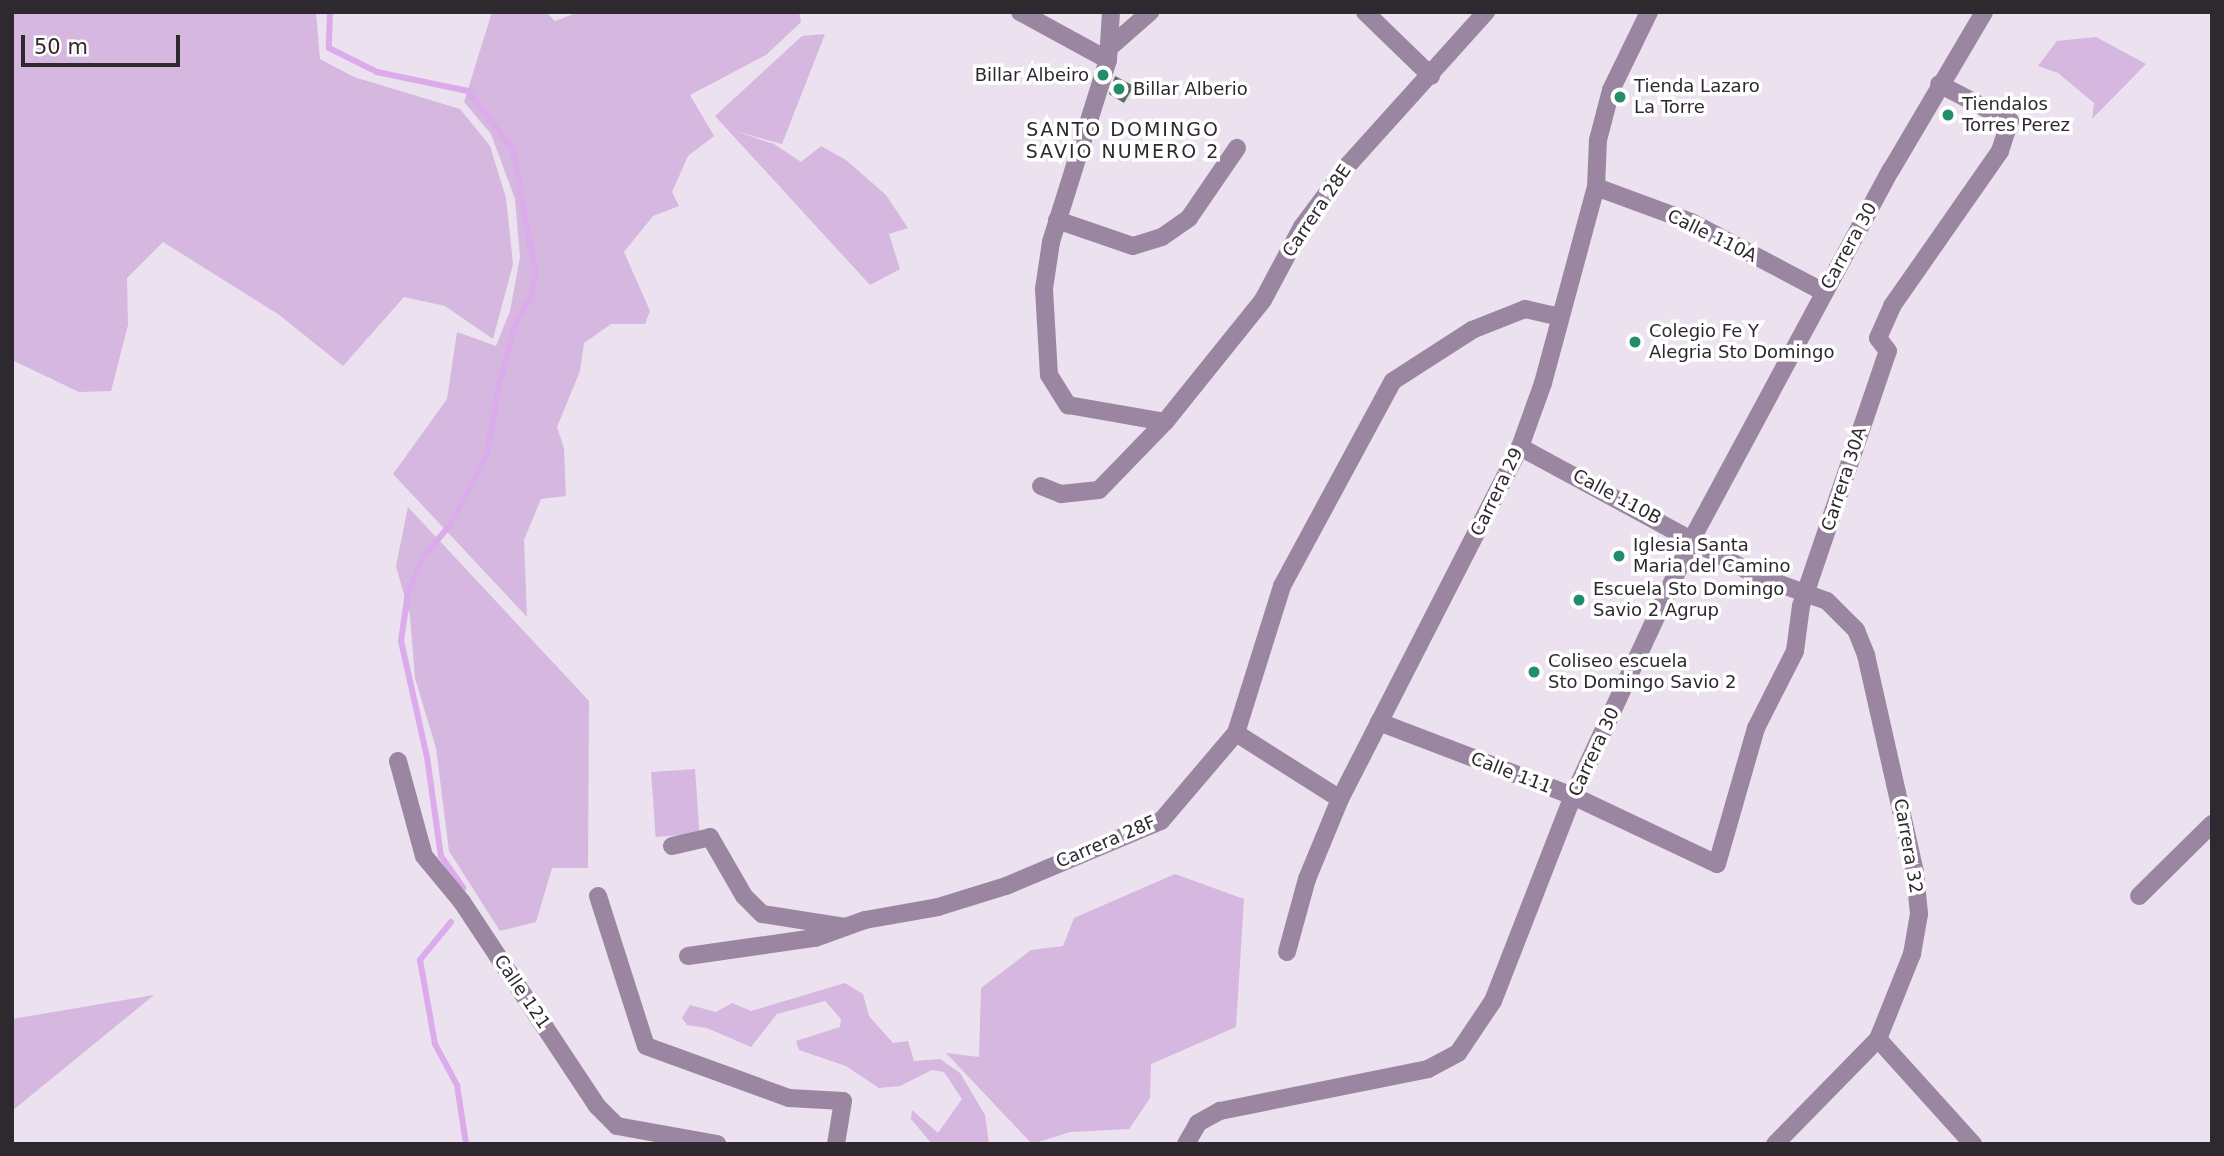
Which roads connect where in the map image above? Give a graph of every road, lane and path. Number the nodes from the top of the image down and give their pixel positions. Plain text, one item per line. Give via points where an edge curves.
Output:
1 (1020, 12) edge
2 (1111, 12) edge
3 (1150, 12) edge
4 (1365, 12) edge
5 (1486, 12) edge
6 (1649, 12) edge
7 (1984, 12) edge
8 (1108, 54) junction
9 (1431, 76) junction
10 (1939, 84) junction
11 (1237, 148) dead end
12 (1596, 187) junction
13 (1057, 220) junction
14 (1824, 292) junction
15 (1560, 317) junction
16 (1165, 422) junction
17 (1520, 447) junction
18 (1041, 486) dead end
19 (1693, 537) junction
20 (1809, 593) junction
21 (1827, 601) joint
22 (1379, 722) junction
23 (1236, 733) junction
24 (398, 761) dead end
25 (1573, 796) junction
26 (1340, 799) junction
27 (2212, 824) edge
28 (672, 846) dead end
29 (1717, 864) joint
30 (2139, 896) dead end
31 (598, 897) dead end
32 (845, 927) junction
33 (1287, 952) dead end
34 (688, 956) dead end
35 (1878, 1039) junction
36 (717, 1144) edge
37 (836, 1144) edge
38 (1186, 1144) edge
39 (1776, 1144) edge
40 (1973, 1144) edge

1 - 8 street
2 - 8 street
3 - 8 street
4 - 9 street
5 - 9 street, Carrera 28E
6 - 12 street, Carrera 29 via 1611,90 1598,140
7 - 10 street, Carrera 30
8 - 13 street
9 - 16 street, Carrera 28E via 1349,163 1302,227 1263,300
10 - 14 street, Carrera 30
10 - 20 street, Carrera 30A via 2010,121 2000,151 1892,306 1878,338 1888,351
11 - 13 street via 1189,218 1162,237 1133,246
12 - 14 street, Calle 110A via 1691,222
12 - 15 street, Carrera 29
13 - 16 street via 1044,289 1049,375 1068,405
14 - 19 street, Carrera 30
15 - 17 street, Carrera 29
15 - 23 street, Carrera 28F via 1525,309 1514,313 1472,330 1393,381 1282,586
16 - 18 street, Carrera 28E via 1099,490 1061,494
17 - 19 street, Calle 110B
17 - 22 street, Carrera 29
19 - 20 street, Calle 110B via 1758,576
19 - 25 street, Carrera 30
20 - 21 street, Calle 110B
20 - 29 street, Carrera 30A via 1801,606 1794,651 1756,728
21 - 35 street, Carrera 32 via 1856,630 1866,655 1915,873 1919,914 1912,954
22 - 25 street, Calle 111
22 - 26 street, Carrera 29
23 - 26 street
23 - 32 street, Carrera 28F via 1161,821 1006,886
24 - 36 street, Calle 121 via 424,856 462,901 597,1106 617,1126
25 - 29 street, Calle 111
25 - 38 street, Carrera 30 via 1493,1001 1458,1053 1428,1069 1220,1111 1198,1123
26 - 33 street, Carrera 29 via 1307,879
27 - 30 street
28 - 32 street via 710,838 744,896 762,914
31 - 37 street via 646,1046 789,1098 843,1101
32 - 34 street, Carrera 28F via 815,938
35 - 39 street, Carrera 32
35 - 40 street

